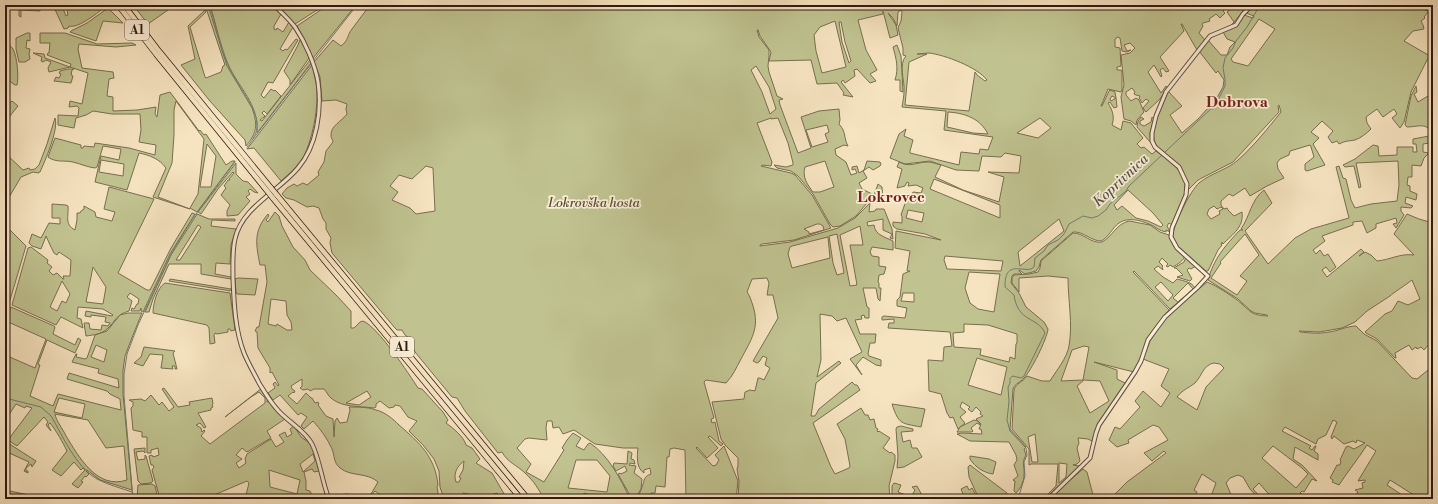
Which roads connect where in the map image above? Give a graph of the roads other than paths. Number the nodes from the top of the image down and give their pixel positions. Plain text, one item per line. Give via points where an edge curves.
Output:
1 (118, 5) edge
2 (124, 5) edge
3 (274, 5) edge
4 (1252, 5) edge
5 (270, 190) junction
6 (274, 196) junction
7 (329, 499) edge
8 (521, 499) edge
9 (528, 499) edge
10 (1048, 499) edge

1 - 5 highway, A1
2 - 5 highway, A1
3 - 7 street via 294,26 308,51 318,81 319,112 310,147 300,165 247,214 234,240 237,330 244,353 272,404 312,445
4 - 10 street via 1236,25 1210,36 1166,92 1152,133 1155,147 1179,167 1187,184 1186,195 1172,228 1171,237 1177,248 1208,276 1165,316 1148,340 1135,372 1099,425 1090,458
5 - 6 highway, A1, bridge
6 - 8 highway, A1
6 - 9 highway, A1

